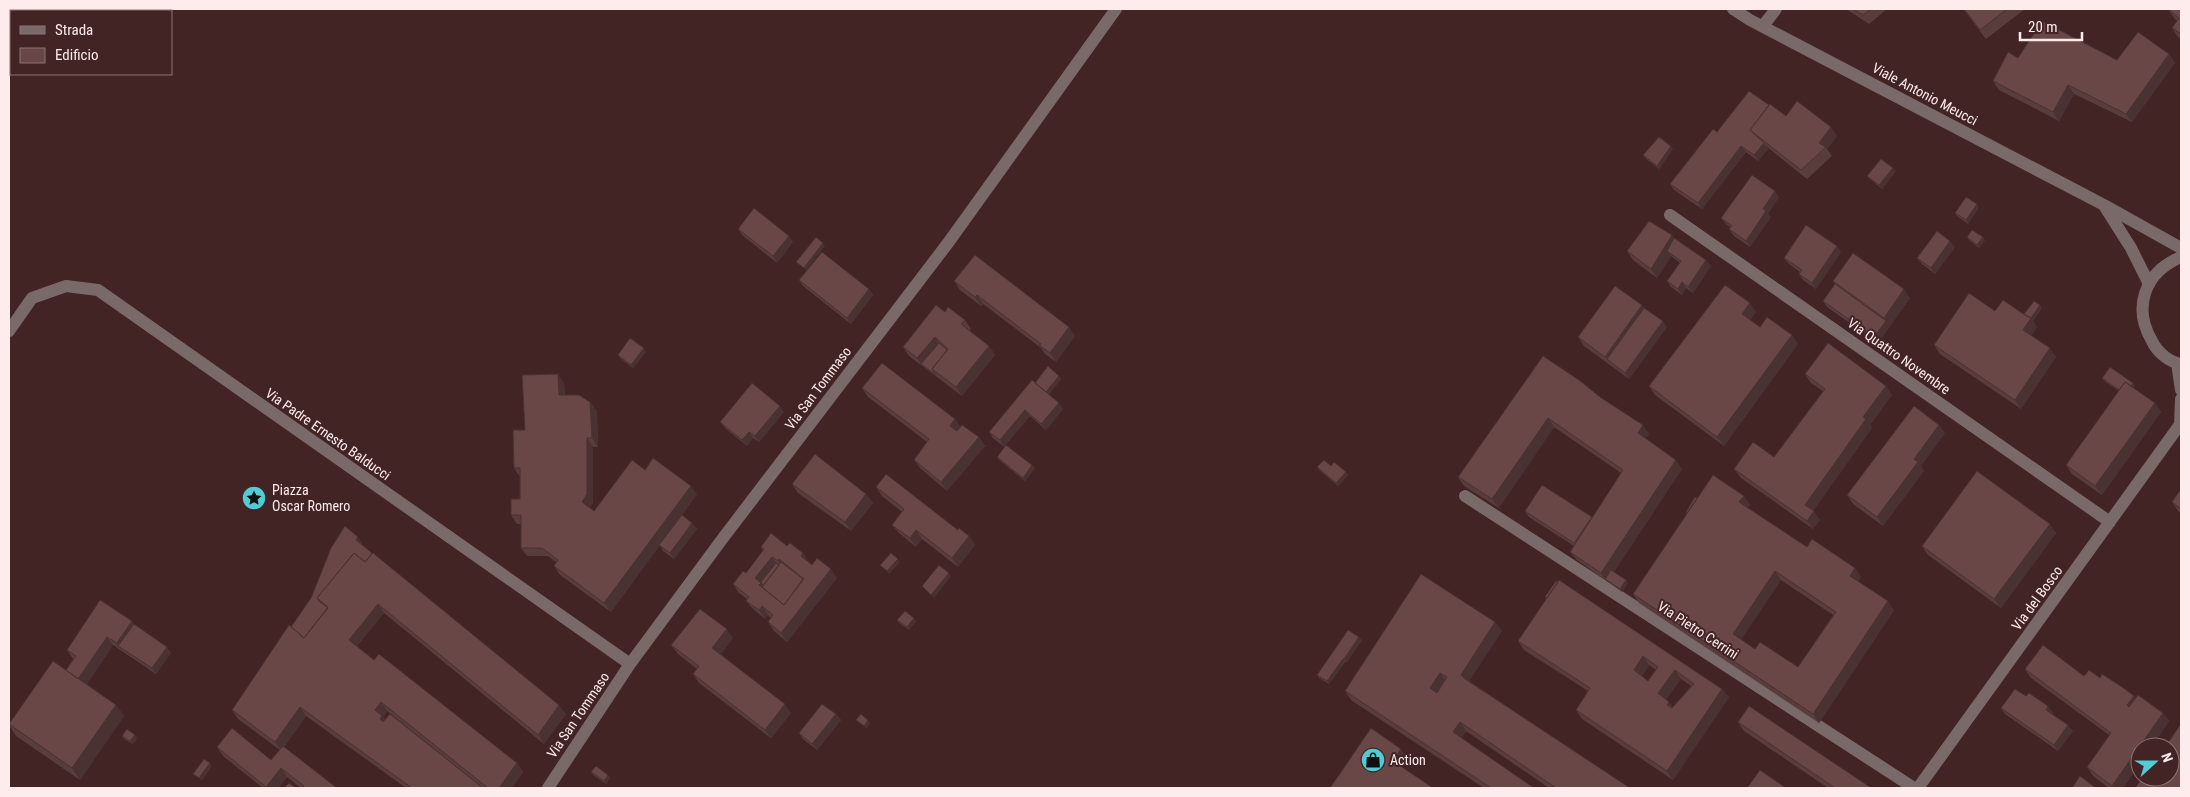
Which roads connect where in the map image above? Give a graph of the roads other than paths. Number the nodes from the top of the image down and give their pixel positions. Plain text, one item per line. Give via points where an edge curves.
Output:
1 (1116, 9) edge
2 (1733, 9) edge
3 (1776, 9) edge
4 (1763, 26) junction
5 (2104, 205) junction
6 (1670, 215) dead end
7 (2181, 248) edge
8 (2181, 257) edge
9 (2149, 284) junction
10 (9, 330) edge
11 (2179, 364) edge
12 (2181, 390) edge
13 (2181, 399) edge
14 (2180, 424) edge
15 (1465, 496) edge
16 (2110, 522) junction
17 (630, 664) junction
18 (548, 788) edge
19 (1914, 788) edge
20 (1918, 788) edge

1 - 17 street, Via San Tommaso via 948,243
2 - 4 street, Viale Antonio Meucci
3 - 4 street
4 - 5 street, Viale Antonio Meucci
5 - 7 street, Viale Antonio Meucci
5 - 9 street
6 - 16 street, Via Quattro Novembre
8 - 9 street via 2162,267
9 - 11 street via 2142,312 2145,329 2154,346
10 - 17 street, Via Padre Ernesto Balducci via 32,298 66,286 98,290
11 - 12 street
13 - 14 street, Via del Bosco
14 - 16 street, Via del Bosco
15 - 19 street, Via Pietro Cerrini
16 - 20 street, Via del Bosco
17 - 18 street, Via San Tommaso

